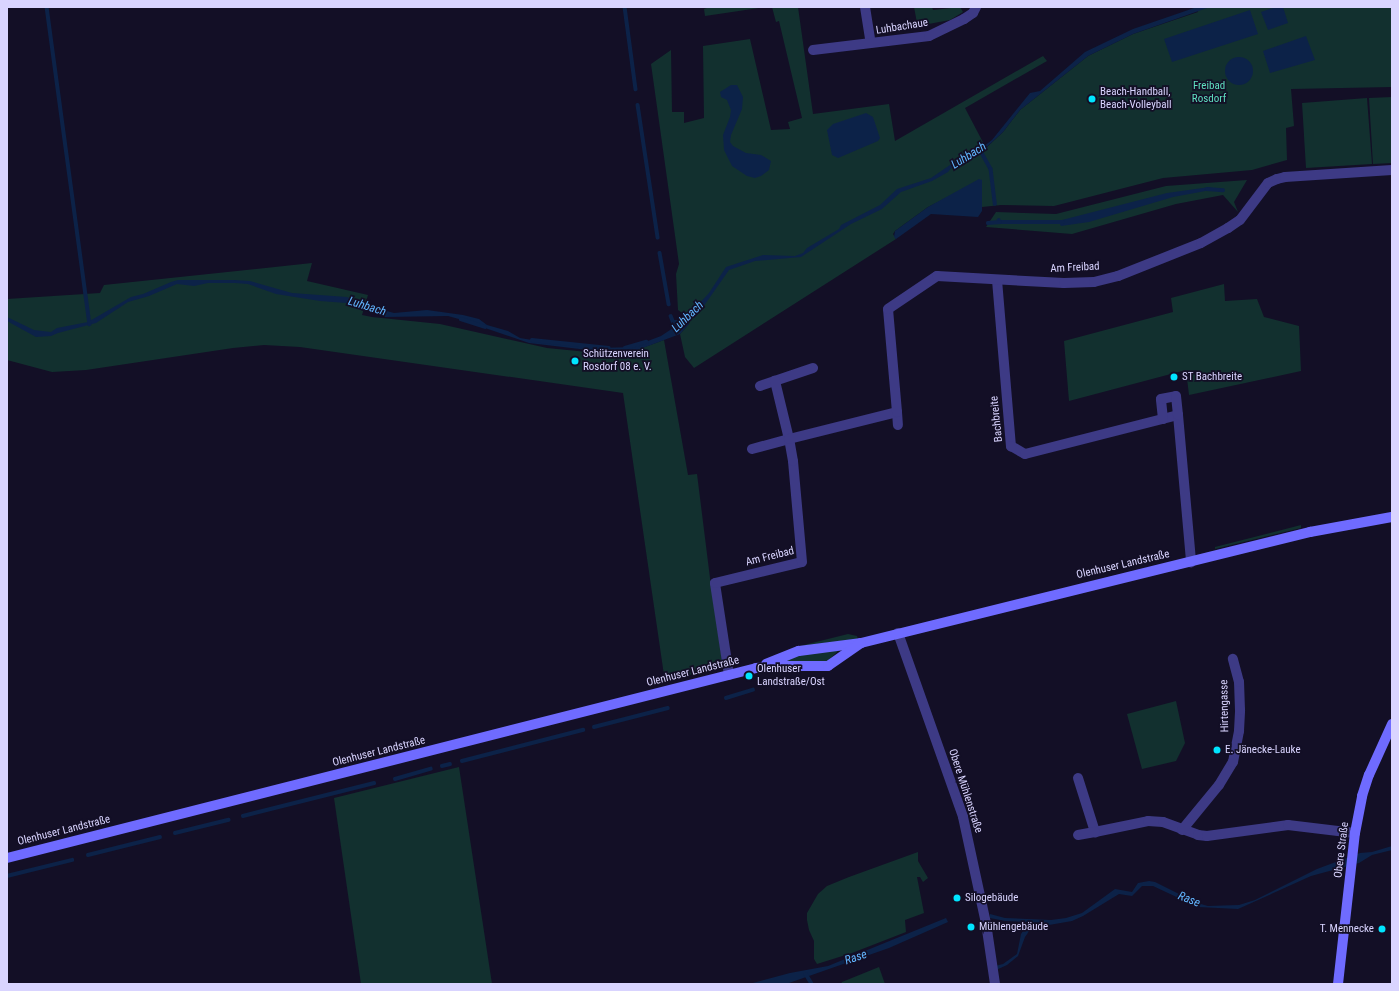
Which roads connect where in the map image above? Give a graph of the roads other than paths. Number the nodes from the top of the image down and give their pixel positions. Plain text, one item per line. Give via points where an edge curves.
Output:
1 (865, 7) edge
2 (976, 7) edge
3 (871, 43) junction
4 (813, 50) dead end
5 (1392, 170) edge
6 (997, 280) junction
7 (813, 368) dead end
8 (775, 381) junction
9 (760, 386) dead end
10 (896, 412) junction
11 (1178, 415) junction
12 (1163, 419) junction
13 (898, 426) dead end
14 (789, 439) junction
15 (752, 449) dead end
16 (1392, 517) edge
17 (1191, 562) junction
18 (898, 633) junction
19 (861, 643) junction
20 (1233, 659) dead end
21 (756, 668) junction
22 (729, 675) junction
23 (1392, 724) edge
24 (1078, 778) dead end
25 (1182, 830) junction
26 (1095, 832) junction
27 (1355, 833) junction
28 (1078, 835) dead end
29 (7, 858) edge
30 (995, 984) edge
31 (1338, 984) edge

1 - 3 street, Luhbachaue
2 - 3 street, Luhbachaue via 973,13 964,19 929,36
3 - 4 street, Luhbachaue
5 - 6 street, Am Freibad via 1277,179 1268,183 1240,220 1228,228 1201,243 1118,276 1094,282 1064,283
6 - 10 street, Am Freibad via 937,276 888,309
6 - 12 street, Bachbreite via 1011,446 1025,454
7 - 8 street
8 - 9 street
8 - 14 street, Am Freibad
10 - 13 street, Am Freibad
10 - 14 street
11 - 12 street, Bachbreite
11 - 12 street via 1176,396 1161,399
11 - 17 street
14 - 15 street
14 - 22 street, Am Freibad via 802,562 715,583
16 - 17 street, Olenhuser Landstraße via 1310,532
17 - 18 street, Olenhuser Landstraße
18 - 19 street, Olenhuser Landstraße
18 - 30 street, Obere Mühlenstraße via 963,817 986,923
19 - 21 street, Olenhuser Landstraße via 799,651
19 - 21 street, Olenhuser Landstraße via 828,666
20 - 25 street, Hirtengasse via 1239,682 1240,710 1233,762 1220,785
21 - 22 street, Olenhuser Landstraße
22 - 29 street, Olenhuser Landstraße
23 - 27 street, Obere Straße via 1367,782
24 - 26 street
25 - 26 street via 1163,822 1148,821
25 - 27 street via 1198,836 1207,836 1288,825
26 - 28 street
27 - 31 street, Obere Straße

